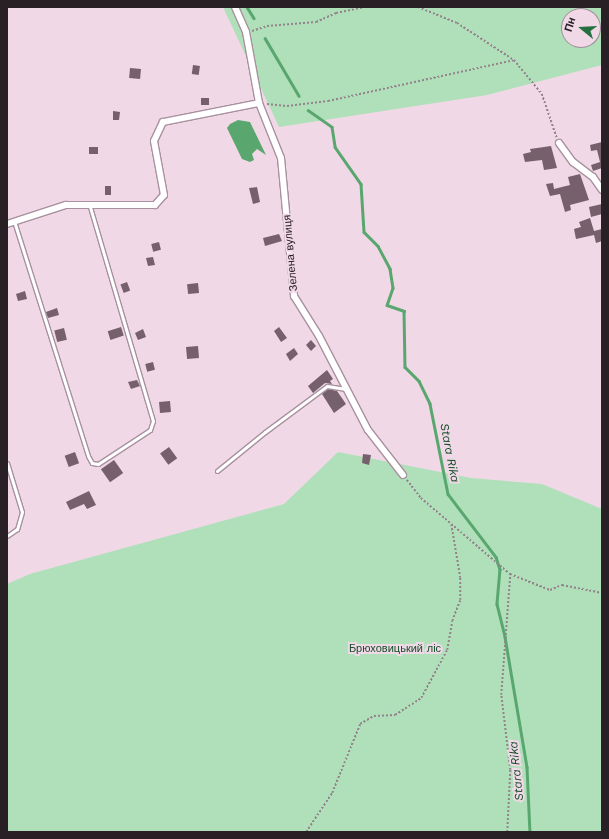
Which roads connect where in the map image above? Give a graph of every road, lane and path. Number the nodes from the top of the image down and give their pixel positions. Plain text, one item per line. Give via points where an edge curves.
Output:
1 (235, 7) edge
2 (364, 7) edge
3 (418, 7) edge
4 (246, 32) junction
5 (514, 60) junction
6 (259, 103) junction
7 (559, 143) joint
8 (602, 190) edge
9 (89, 204) junction
10 (14, 221) junction
11 (7, 224) edge
12 (346, 389) junction
13 (7, 463) edge
14 (217, 471) dead end
15 (403, 475) joint
16 (451, 524) junction
17 (7, 536) edge
18 (510, 574) junction
19 (602, 593) edge
20 (306, 832) edge
21 (507, 832) edge

1 - 4 street, Зелена вулиця
2 - 4 path via 336,13 316,22 267,26
3 - 5 path via 457,23
4 - 6 street, Зелена вулиця
5 - 6 path via 328,101 288,106
5 - 7 path via 542,94
6 - 9 street via 163,122 154,141 164,195 155,205
6 - 12 street, Зелена вулиця via 281,158 294,296 319,336
7 - 8 street via 573,162 594,177
9 - 10 street via 66,205
9 - 10 lane via 153,421 150,430 98,464 92,463 88,456
10 - 11 street
12 - 14 lane via 327,386
12 - 15 street, Зелена вулиця via 368,430
13 - 17 lane via 22,512 17,529
15 - 16 path via 421,498
16 - 18 path
16 - 20 path via 460,578 460,600 452,621 447,650 421,698 395,715 374,716 360,724 332,793
18 - 19 path via 550,590 562,585
18 - 21 path via 501,696 510,770

